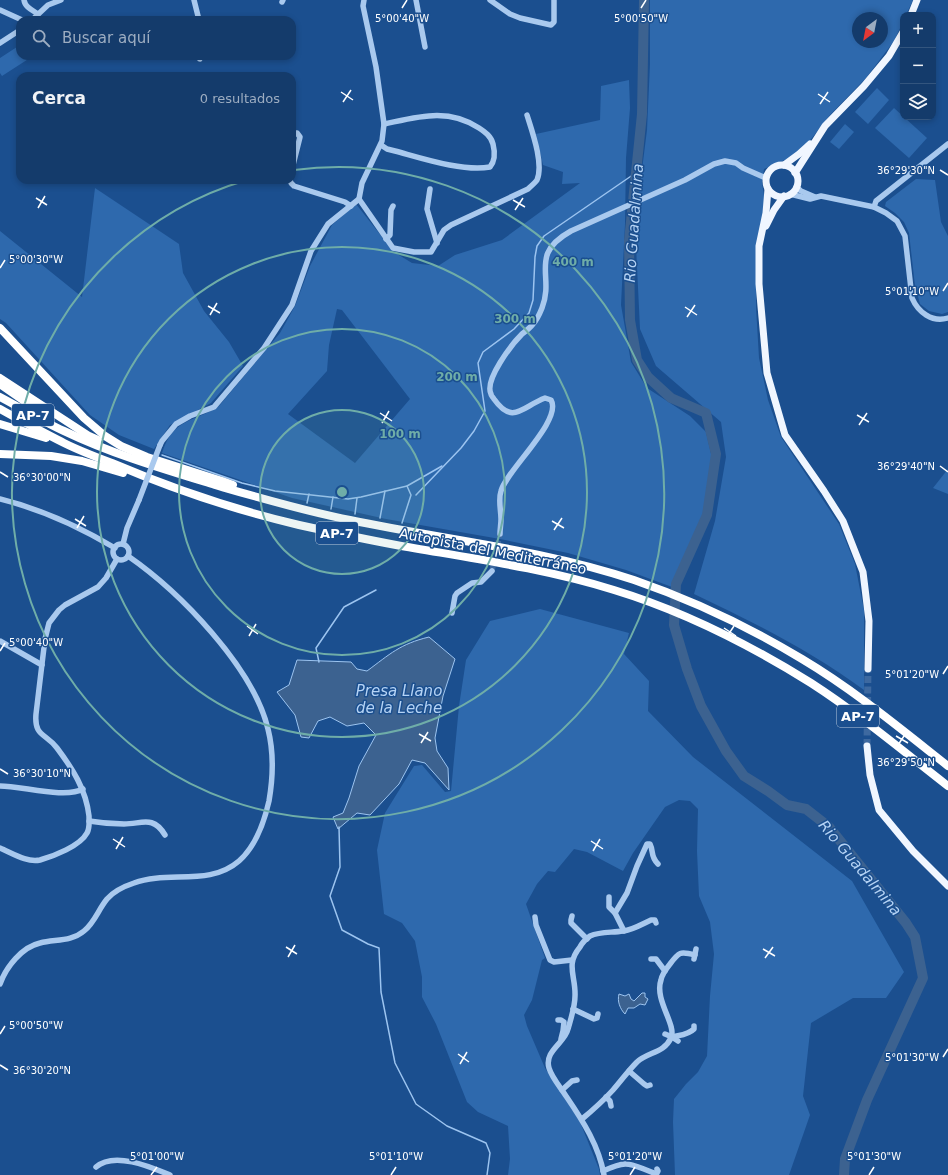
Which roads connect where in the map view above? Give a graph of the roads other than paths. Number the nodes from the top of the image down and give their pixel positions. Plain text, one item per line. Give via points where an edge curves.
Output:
1 (24, 0) edge
2 (62, 0) edge
3 (194, 0) edge
4 (364, 0) edge
5 (416, 0) edge
6 (490, 0) edge
7 (554, 0) edge
8 (917, 0) edge
9 (0, 10) edge
10 (912, 12) edge
11 (38, 14) joint
12 (199, 16) edge
13 (16, 17) edge
14 (16, 33) edge
15 (900, 37) edge
16 (0, 43) edge
17 (425, 47) dead end
18 (527, 115) dead end
19 (384, 124) junction
20 (296, 133) edge
21 (818, 135) junction
22 (948, 144) edge
23 (381, 145) junction
24 (296, 153) edge
25 (784, 165) junction
26 (795, 173) junction
27 (766, 178) junction
28 (291, 184) edge
29 (796, 187) junction
30 (430, 189) dead end
31 (768, 189) junction
32 (787, 195) junction
33 (815, 197) junction
34 (360, 199) junction
35 (351, 206) junction
36 (393, 206) dead end
37 (874, 208) junction
38 (386, 239) junction
39 (437, 243) junction
40 (759, 261) junction
41 (948, 318) edge
42 (0, 328) edge
43 (0, 378) edge
44 (0, 384) edge
45 (0, 397) edge
46 (30, 405) junction
47 (0, 409) edge
48 (68, 422) junction
49 (0, 424) edge
50 (52, 425) junction
51 (66, 444) junction
52 (0, 454) edge
53 (168, 471) junction
54 (160, 483) junction
55 (0, 499) edge
56 (266, 500) junction
57 (500, 534) tunnel mouth
58 (122, 544) junction
59 (115, 548) junction
60 (128, 556) junction
61 (117, 559) junction
62 (492, 571) tunnel mouth
63 (452, 613) dead end
64 (0, 641) edge
65 (42, 665) junction
66 (868, 669) tunnel mouth
67 (866, 746) tunnel mouth
68 (948, 766) edge
69 (0, 786) edge
70 (948, 786) edge
71 (83, 789) junction
72 (89, 821) junction
73 (164, 835) dead end
74 (0, 848) edge
75 (658, 864) dead end
76 (948, 886) edge
77 (609, 897) dead end
78 (615, 913) junction
79 (572, 916) dead end
80 (535, 917) dead end
81 (656, 923) dead end
82 (624, 931) junction
83 (587, 939) junction
84 (695, 954) dead end
85 (651, 959) dead end
86 (572, 960) junction
87 (665, 971) junction
88 (0, 984) edge
89 (573, 1009) junction
90 (598, 1014) dead end
91 (558, 1020) dead end
92 (694, 1026) dead end
93 (665, 1034) dead end
94 (672, 1037) junction
95 (678, 1041) dead end
96 (559, 1044) junction
97 (560, 1053) dead end
98 (630, 1071) junction
99 (577, 1080) dead end
100 (646, 1085) dead end
101 (562, 1090) junction
102 (606, 1097) junction
103 (611, 1106) dead end
104 (582, 1119) junction
105 (96, 1167) dead end
106 (657, 1169) dead end
107 (604, 1173) edge
108 (170, 1175) edge

1 - 11 street via 28,7
2 - 11 street via 48,5
3 - 12 street
4 - 19 street
5 - 17 street
6 - 7 street via 510,14 551,25 554,22
8 - 10 main road
9 - 13 street
14 - 16 street
15 - 21 main road via 889,56 864,86
18 - 39 street via 540,163 536,182 528,189 451,225 444,230
19 - 23 street
19 - 23 street via 433,114 465,120 490,137 494,160 490,167 479,169 395,151
20 - 24 street via 300,137
21 - 25 main road
21 - 26 main road
22 - 37 street via 876,201
23 - 34 street via 362,182
25 - 26 main road
25 - 27 main road via 774,167
26 - 29 main road
27 - 31 main road
27 - 57 street via 736,163 725,161 714,164 685,180 571,231 560,237 551,247 544,271 546,290 542,308 534,324 521,335 495,371 490,388 490,393 500,408 507,412 526,409 546,398 553,403 553,412 546,424 501,491
28 - 35 street
29 - 32 main road
29 - 33 street
30 - 39 street via 427,208
31 - 32 main road via 775,195
31 - 40 main road
32 - 33 street via 810,199
32 - 40 main road via 774,210 766,225
33 - 37 street via 825,196
34 - 35 street
34 - 38 street
35 - 58 street, bridge via 328,224 311,251 292,305 264,348 214,406 176,424 162,441
36 - 38 street via 390,235
37 - 41 street via 897,221 905,236 914,305 918,310 935,318
38 - 39 street via 393,248 414,252 430,252
40 - 66 main road via 766,374 785,435 843,521 863,572 869,621
42 - 56 highway via 84,418 105,436 147,457 222,481
43 - 48 highway
44 - 46 highway
45 - 50 highway, Autopista del Mediterráneo / AP-7
46 - 48 highway
46 - 50 highway
47 - 51 highway, Autopista del Mediterráneo / AP-7
48 - 53 highway via 100,442 148,460
49 - 51 highway
50 - 53 highway, Autopista del Mediterráneo / AP-7 via 133,460
51 - 54 highway, Autopista del Mediterráneo / AP-7
52 - 54 highway via 82,460
53 - 56 highway, Autopista del Mediterráneo / AP-7
54 - 70 highway, Autopista del Mediterráneo / AP-7 via 300,525 557,574 616,590 700,623 763,654 855,714
55 - 59 street via 62,520
56 - 68 highway, Autopista del Mediterráneo / AP-7 via 350,520 557,558 616,574 684,599 771,641 803,660 892,722
58 - 59 street
58 - 60 street via 128,547
59 - 61 street via 114,554
60 - 61 street via 123,560
60 - 88 street via 156,577 206,625 253,690 268,729 272,758 272,784 266,816 254,845 239,861 225,870 211,875 136,882 120,889 107,899 93,923 82,933 29,948 4,974
61 - 65 street via 98,587 65,605 54,615 47,629
62 - 63 street via 481,582 472,583 457,593
64 - 65 street
65 - 71 street via 35,723 41,734 56,746 76,774
67 - 76 main road via 879,810 913,851
69 - 71 street via 62,793 77,793
71 - 72 street
72 - 73 street via 108,824 147,822 157,825
72 - 74 street via 88,832 83,839 66,850 38,860 26,859
75 - 78 street via 652,856 651,845 647,844 627,893
77 - 78 street via 609,907
78 - 82 street
79 - 83 street via 572,923
80 - 86 street via 550,960
81 - 82 street via 655,920 651,920
82 - 83 street via 600,933
83 - 86 street
84 - 87 street via 680,953
85 - 87 street via 656,959
86 - 89 street via 571,983 575,996
87 - 94 street via 660,980 659,990
89 - 90 street via 590,1019 596,1019
89 - 96 street via 568,1032
91 - 96 street via 564,1022
92 - 94 street via 687,1034
93 - 94 street
94 - 95 street
94 - 98 street via 665,1047 638,1062
96 - 97 street
96 - 101 street via 549,1058 549,1067
98 - 100 street
98 - 102 street
99 - 101 street
101 - 104 street
102 - 103 street
102 - 104 street
104 - 107 street via 592,1137
105 - 108 street via 106,1162 129,1161
106 - 107 street via 657,1173 625,1162

